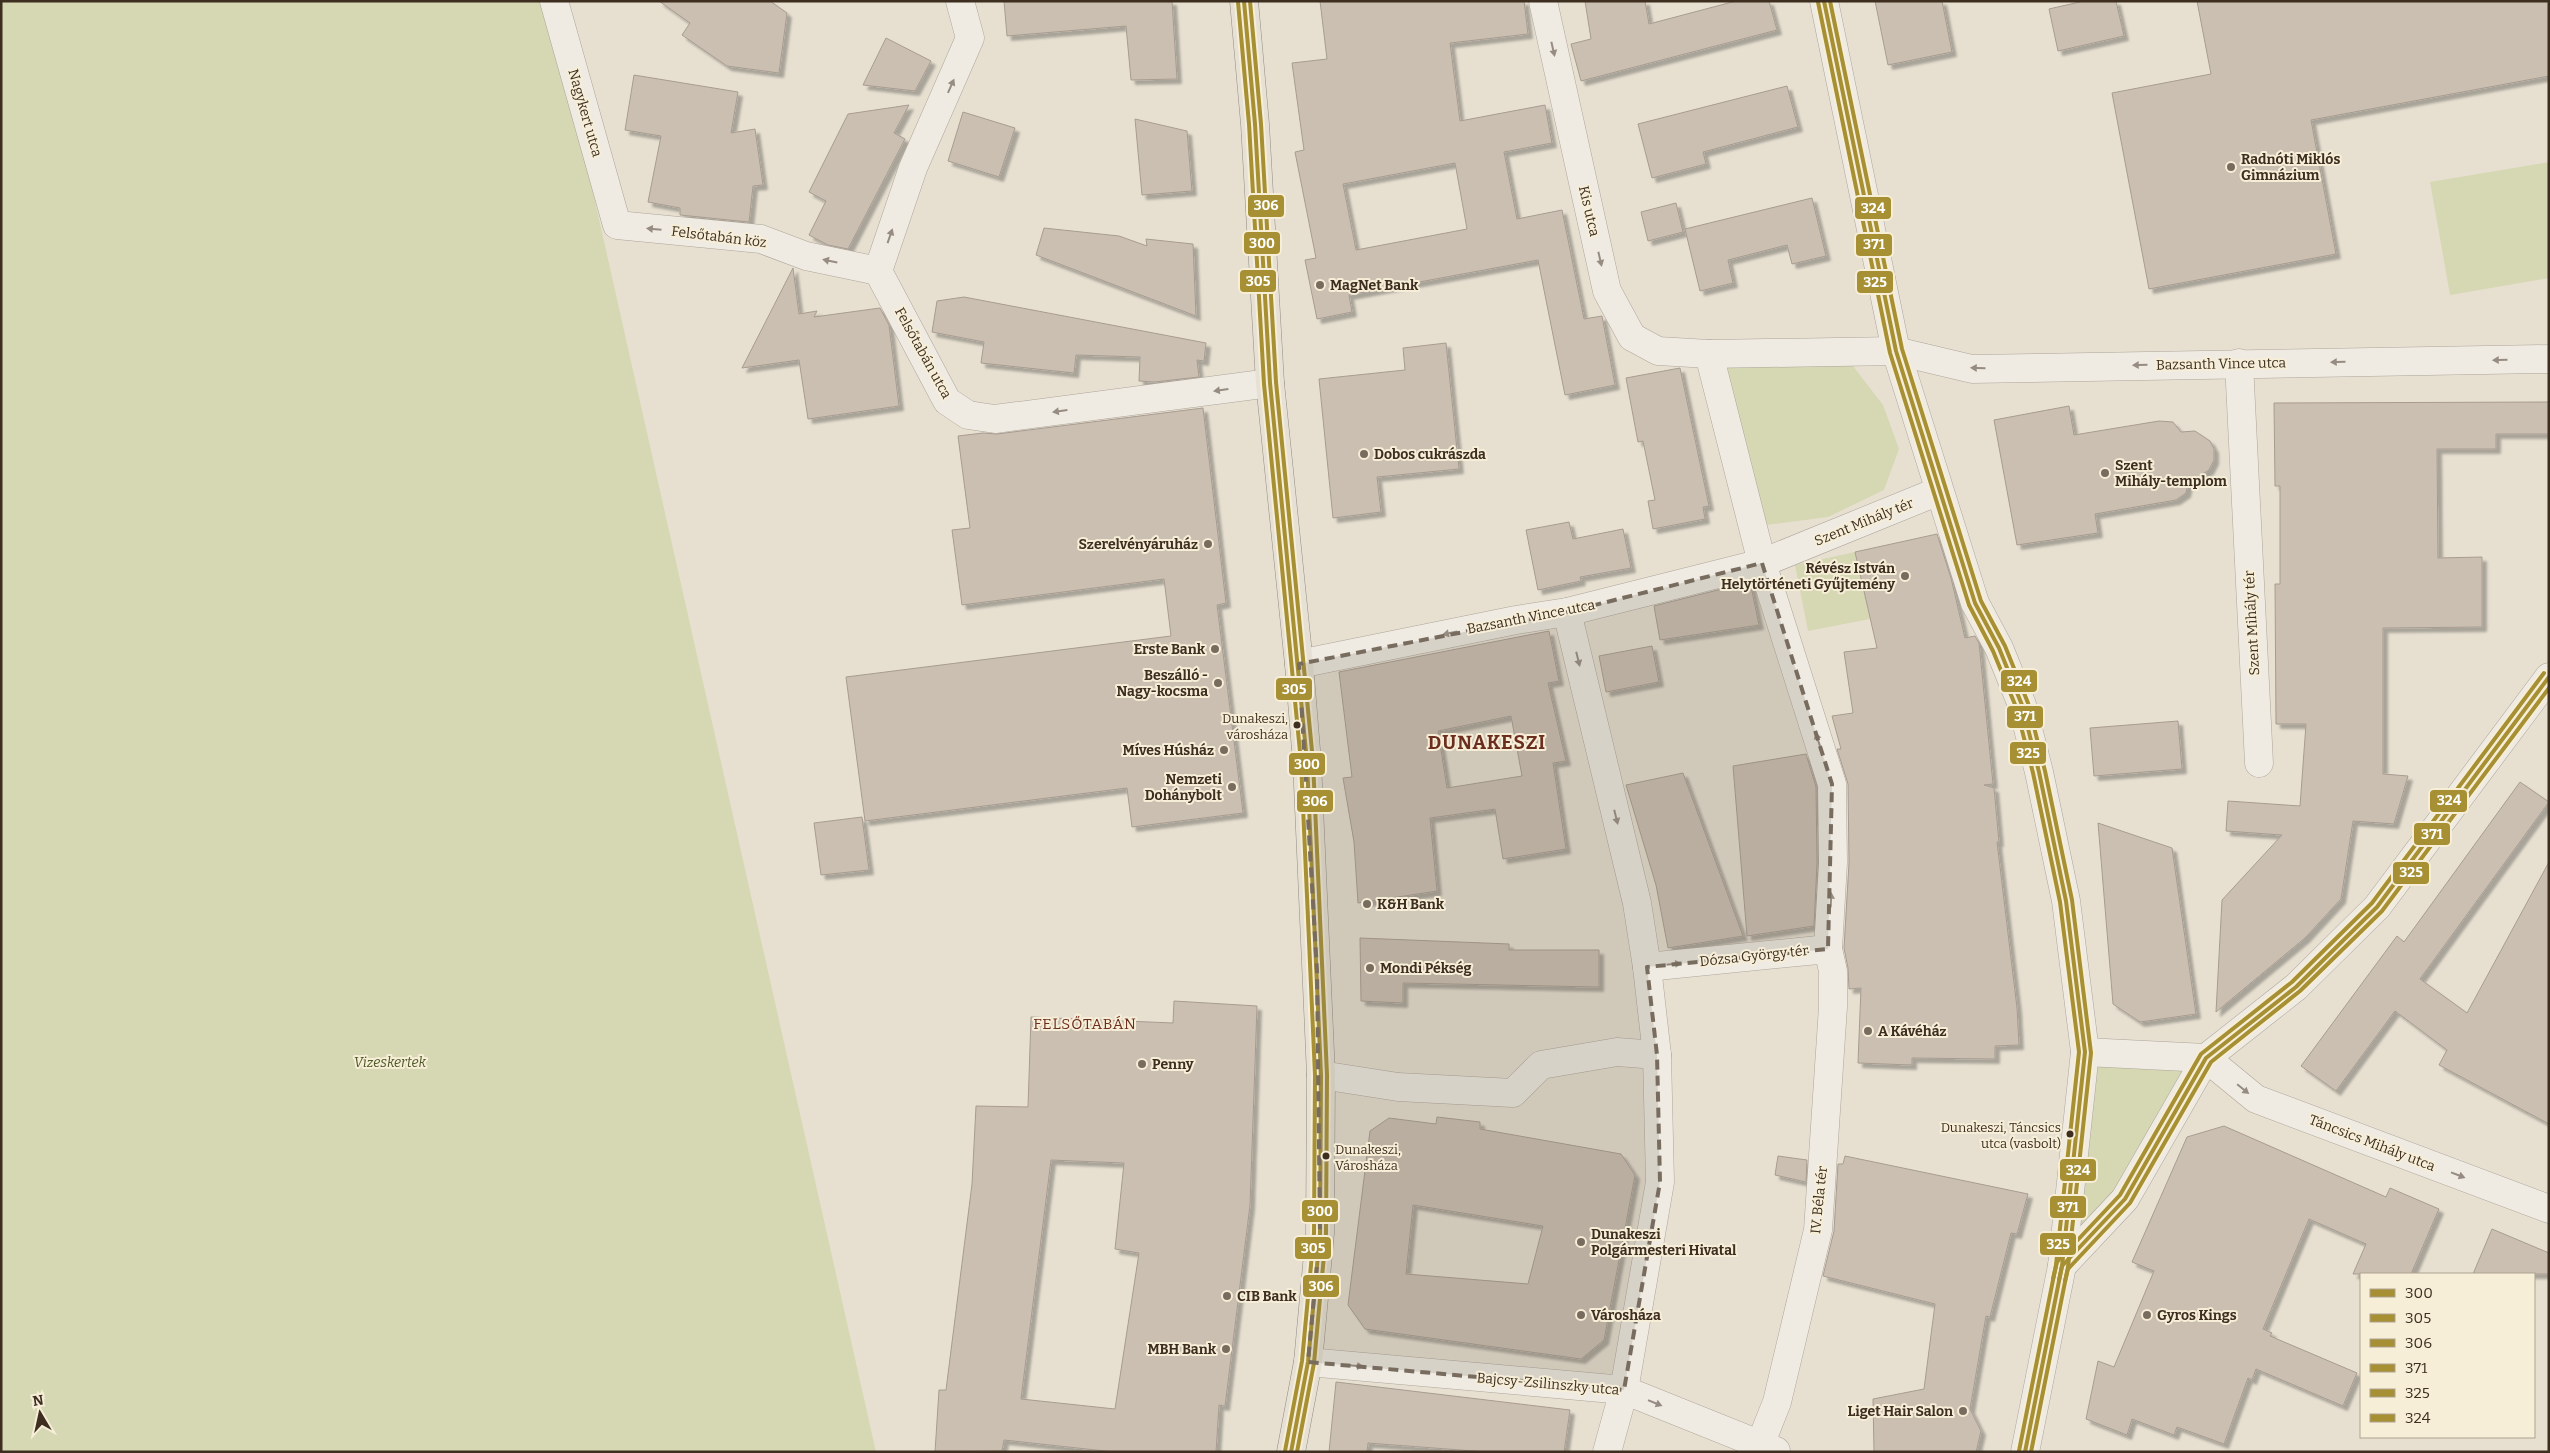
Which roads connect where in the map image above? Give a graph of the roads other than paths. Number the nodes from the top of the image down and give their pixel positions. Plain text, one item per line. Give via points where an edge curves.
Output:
1 (554, 1) edge
2 (960, 1) edge
3 (1244, 1) edge
4 (1543, 1) edge
5 (1824, 1) edge
6 (617, 225) joint
7 (878, 271) junction
8 (1896, 351) junction
9 (1709, 354) junction
10 (2549, 359) edge
11 (2239, 363) junction
12 (1270, 383) junction
13 (1939, 491) junction
14 (1762, 563) junction
15 (1567, 612) junction
16 (1299, 664) junction
17 (2549, 677) edge
18 (2259, 763) dead end
19 (1828, 948) junction
20 (1647, 967) junction
21 (2085, 1052) junction
22 (1657, 1055) junction
23 (2206, 1058) junction
24 (1321, 1075) junction
25 (2549, 1209) edge
26 (2062, 1266) junction
27 (1308, 1362) junction
28 (1624, 1390) junction
29 (1769, 1448) edge
30 (1291, 1452) edge
31 (1607, 1452) edge
32 (2025, 1452) edge

1 - 6 street, Nagykert utca
7 -> 2 street via 913,168 970,38
3 - 12 main road via 1255,124
4 -> 9 street, Kis utca via 1607,290 1632,337 1658,351
5 - 8 street
7 -> 6 street, Felsőtabán köz via 806,256 761,239
12 -> 7 street, Felsőtabán utca via 995,420 968,415 947,401
8 - 9 street
11 -> 8 street, Bazsanth Vince utca via 1972,369
8 - 13 street
9 - 14 street
10 -> 11 street, Bazsanth Vince utca
11 - 18 street, Szent Mihály tér
12 - 16 main road
13 - 14 street, Szent Mihály tér
13 - 21 street via 1975,603 1999,648 2022,705 2040,772 2066,901
14 - 15 street, Bazsanth Vince utca
19 -> 14 street, Dózsa György tér via 1833,863 1832,784
15 -> 16 street, Bazsanth Vince utca
15 -> 20 street via 1637,903
16 - 24 main road
17 - 23 street via 2377,907 2296,987
20 -> 19 street, Dózsa György tér
19 - 29 street, IV. Béla tér via 1833,971 1833,1008 1818,1230
20 - 22 street
21 - 23 street
21 - 26 street
22 - 24 street via 1618,1052 1541,1065 1513,1093 1398,1087
22 - 28 street via 1660,1182
23 -> 25 street, Táncsics Mihály utca via 2256,1099
23 - 26 street via 2125,1199
24 - 27 main road via 1320,1233
26 - 32 street
27 -> 28 street, Bajcsy-Zsilinszky utca
27 - 30 main road
28 -> 29 street, Bajcsy-Zsilinszky utca
28 - 31 street

